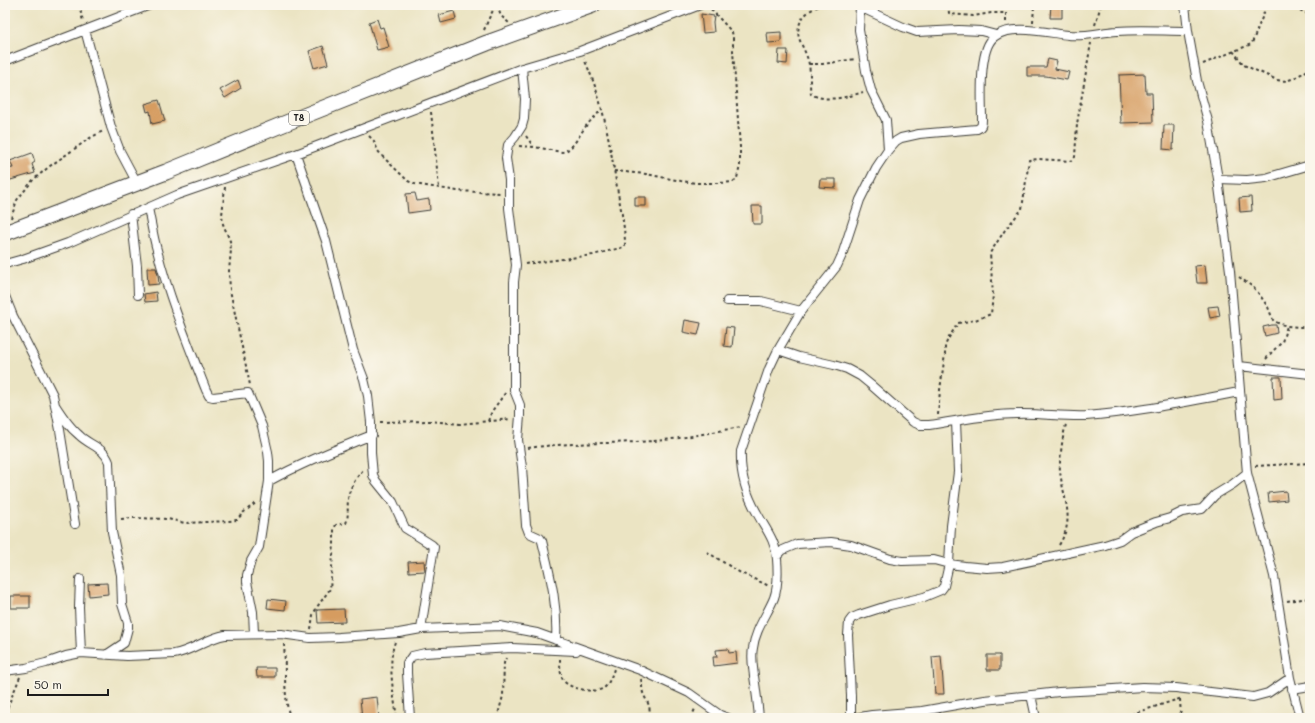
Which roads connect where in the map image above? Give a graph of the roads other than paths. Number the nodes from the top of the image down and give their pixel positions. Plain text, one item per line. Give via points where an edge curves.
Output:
1 (150, 5) edge
2 (593, 5) edge
3 (700, 5) edge
4 (1185, 5) edge
5 (860, 6) edge
6 (85, 30) junction
7 (1188, 31) junction
8 (996, 35) junction
9 (5, 61) edge
10 (522, 68) junction
11 (888, 150) junction
12 (296, 154) junction
13 (1310, 165) edge
14 (1218, 179) junction
15 (137, 183) junction
16 (148, 208) junction
17 (131, 214) junction
18 (8, 226) edge
19 (5, 264) edge
20 (138, 295) dead end
21 (5, 296) edge
22 (727, 301) dead end
23 (801, 312) junction
24 (778, 350) junction
25 (1239, 366) junction
26 (1310, 374) edge
27 (1240, 392) junction
28 (55, 405) junction
29 (956, 421) junction
30 (372, 435) junction
31 (1247, 469) junction
32 (269, 481) junction
33 (75, 524) dead end
34 (777, 556) junction
35 (949, 564) junction
36 (80, 579) dead end
37 (421, 629) junction
38 (254, 634) junction
39 (556, 640) junction
40 (585, 651) junction
41 (82, 653) junction
42 (106, 655) junction
43 (5, 671) edge
44 (1290, 678) junction
45 (1310, 686) edge
46 (1292, 689) junction
47 (1031, 695) junction
48 (410, 718) edge
49 (728, 718) edge
50 (759, 718) edge
51 (853, 718) edge
52 (1036, 718) edge
53 (1300, 718) edge

1 - 6 street
2 - 15 highway, T8 via 487,43
3 - 10 street via 580,51
4 - 7 street
5 - 8 street via 917,32 959,30
5 - 11 street via 859,30 864,57 871,90 886,120
6 - 9 street
6 - 15 street via 111,127
7 - 8 street via 1117,31 1075,36 1005,31
7 - 14 street
8 - 11 street via 985,52 983,64 982,125 977,129 901,138
10 - 12 street
10 - 39 street via 524,119 516,137 508,145 506,158 516,265 514,390 520,405 518,440 526,525 529,533 541,539 554,593
11 - 23 street via 860,200 837,266
12 - 16 street via 177,195
12 - 30 street via 326,241 353,350 364,379
13 - 14 street via 1266,178
14 - 25 street
15 - 18 highway, T8
16 - 17 street
16 - 32 street via 163,272 206,390 212,397 248,393 262,426 267,446
17 - 19 street via 68,243
17 - 20 street
21 - 28 street via 51,390
22 - 23 street via 761,301
23 - 24 street
24 - 29 street via 847,369 860,376 913,422 920,425
24 - 34 street via 741,451 744,483 774,542
25 - 26 street
25 - 27 street
27 - 29 street via 1130,411 1070,417 1015,414
27 - 31 street
28 - 33 street
28 - 42 street via 77,434 101,449 109,462 112,532 121,575 122,604 128,626 124,643
29 - 35 street via 958,472
30 - 32 street via 322,455
30 - 37 street via 373,475 376,481 393,502 403,525 432,545 435,550
31 - 35 street via 1202,509 1182,512 1131,532 1120,540 1003,567
31 - 44 street via 1274,576
32 - 38 street via 259,547 247,575
34 - 35 street via 796,544 830,542 851,544 890,559 934,560
34 - 50 street via 774,598 759,627 753,648
35 - 51 street via 941,590 859,615 849,622
36 - 41 street
37 - 38 street via 399,633 310,638
37 - 39 street via 500,626
38 - 42 street via 221,636 174,654
39 - 40 street
40 - 48 street via 512,648 412,656 407,663
40 - 49 street via 640,670 689,693
41 - 42 street
41 - 43 street
44 - 46 street
44 - 47 street via 1268,693 1253,697 1176,688 1142,687
45 - 46 street
46 - 53 street
47 - 51 street via 985,700 922,712
47 - 52 street

